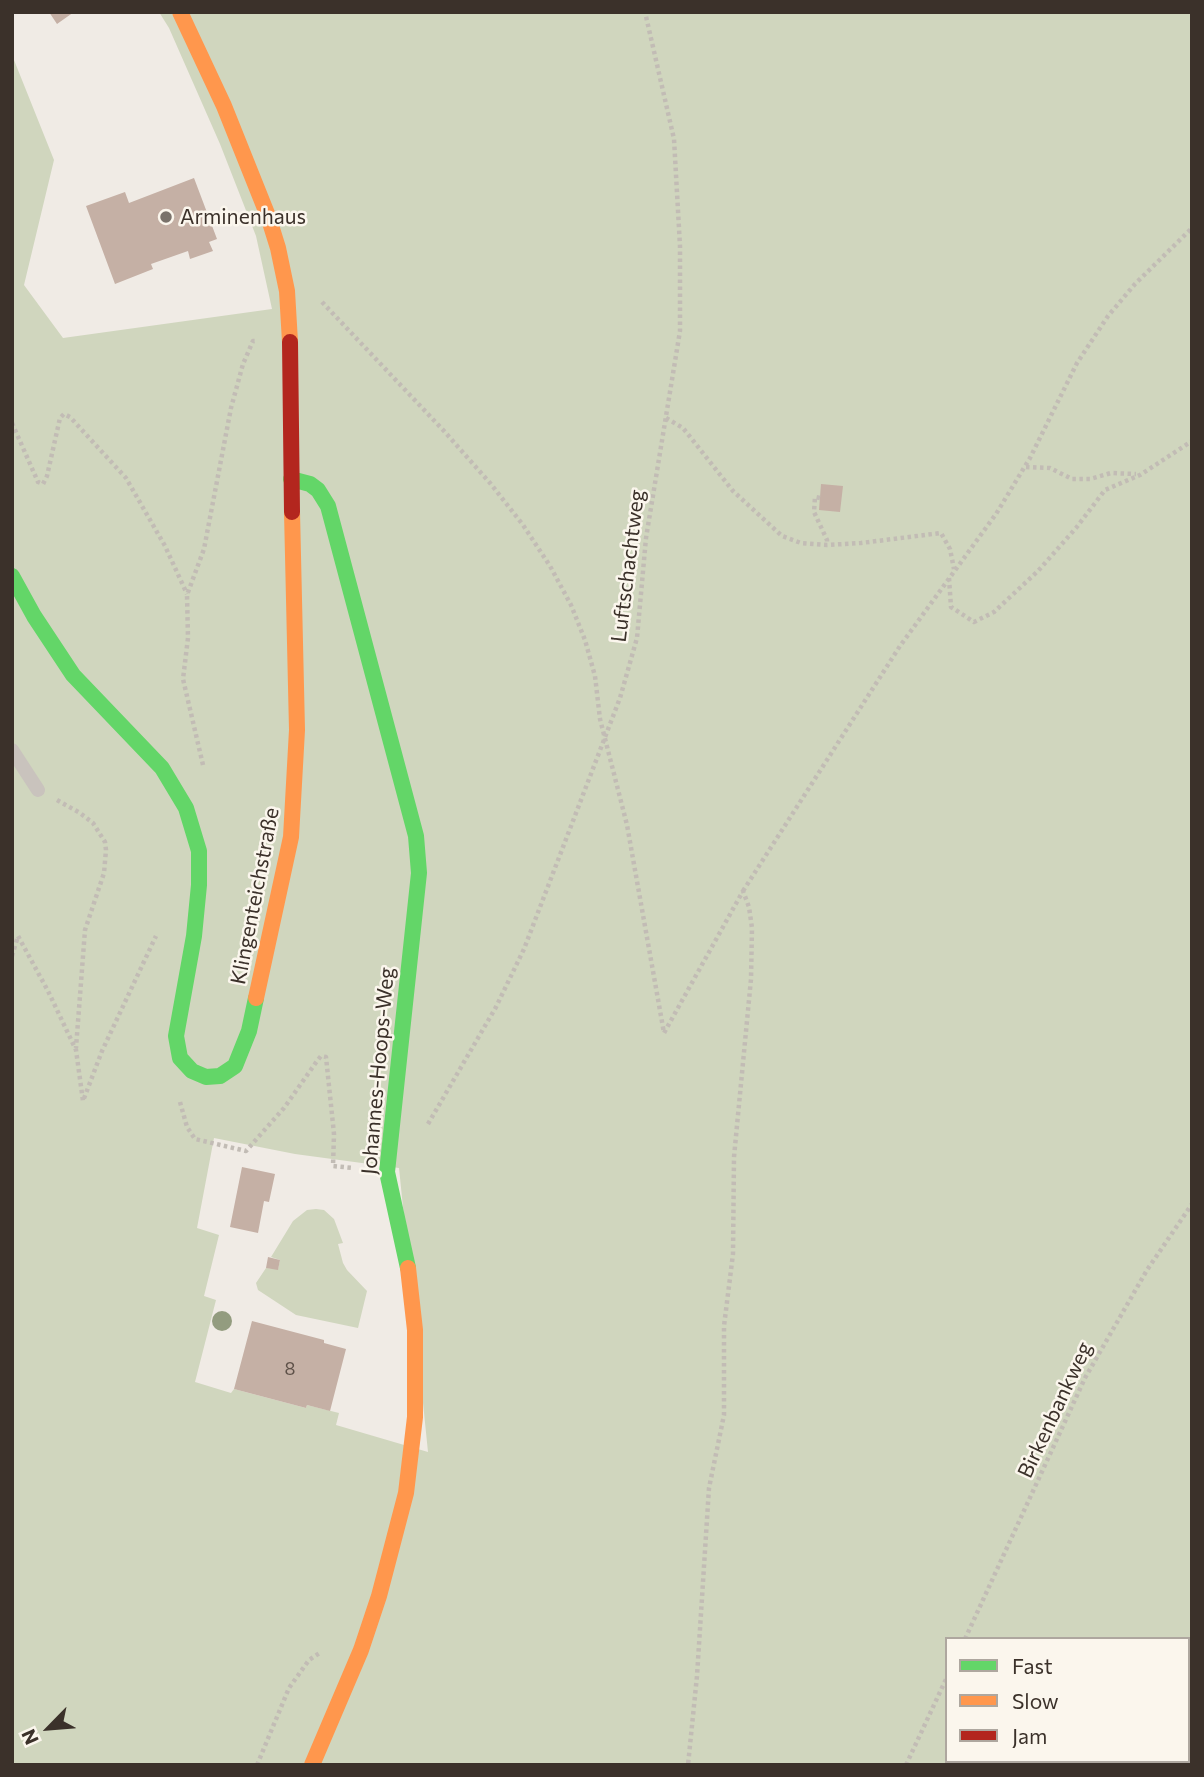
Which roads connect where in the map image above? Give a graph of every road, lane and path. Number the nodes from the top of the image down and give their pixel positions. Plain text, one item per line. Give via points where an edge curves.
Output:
1 (180, 12) edge
2 (645, 12) edge
3 (1192, 228) edge
4 (319, 298) dead end
5 (255, 341) dead end
6 (666, 418) junction
7 (12, 423) edge
8 (1192, 441) edge
9 (1025, 467) junction
10 (1140, 474) junction
11 (290, 479) junction
12 (820, 498) dead end
13 (827, 545) junction
14 (955, 570) junction
15 (12, 576) edge
16 (948, 578) junction
17 (187, 595) junction
18 (606, 734) junction
19 (12, 750) edge
20 (204, 766) dead end
21 (38, 790) joint
22 (743, 891) junction
23 (158, 931) dead end
24 (12, 956) edge
25 (76, 1050) junction
26 (448, 1090) dead end
27 (199, 1140) dead end
28 (339, 1167) dead end
29 (1192, 1204) edge
30 (966, 1637) edge
31 (361, 1650) junction
32 (945, 1681) edge
33 (257, 1765) edge
34 (312, 1765) edge
35 (688, 1765) edge
36 (906, 1765) edge

1 - 11 street, Klingenteichstraße via 225,106 278,248 290,339
2 - 6 path, Luftschachtweg via 674,139 680,246 680,331
3 - 9 path via 1108,316 1077,362
4 - 18 path via 490,483 550,566 585,640
5 - 17 path via 243,364 231,408 204,549
6 - 13 path via 683,428 733,491 782,536
6 - 18 path, Luftschachtweg via 646,538 637,638
7 - 17 path via 38,482 43,484 60,418 64,414 70,417 126,478
8 - 10 path
9 - 10 path via 1050,468 1072,479
9 - 14 path
10 - 16 path via 1105,490 1038,571 994,612 974,622 951,607
11 - 15 street, Klingenteichstraße via 297,730 291,837 249,1031 235,1066 220,1076 192,1071 177,1047 199,885 199,851 186,808 162,768 73,676
11 - 31 street, Johannes-Hoops-Weg via 310,484 328,506 409,806 418,855 418,893 387,1172 410,1279 415,1417 406,1493
12 - 13 path via 815,497 814,512
13 - 14 path via 941,533
14 - 16 path
16 - 22 path via 857,710
17 - 20 path via 183,679
18 - 22 path via 664,1033
18 - 26 path, Luftschachtweg via 524,948
19 - 21 lane
21 - 25 path via 88,818 106,850 104,873 85,930
22 - 35 path via 752,928 751,979 734,1157 724,1415 709,1488
23 - 25 path via 83,1101
24 - 25 path via 18,936
27 - 28 path via 246,1151 321,1056 326,1058 332,1107 333,1166
29 - 30 path, Birkenbankweg via 1141,1280 1085,1378
31 - 33 path via 323,1651 309,1660 289,1688
31 - 34 street, Johannes-Hoops-Weg
32 - 36 path

